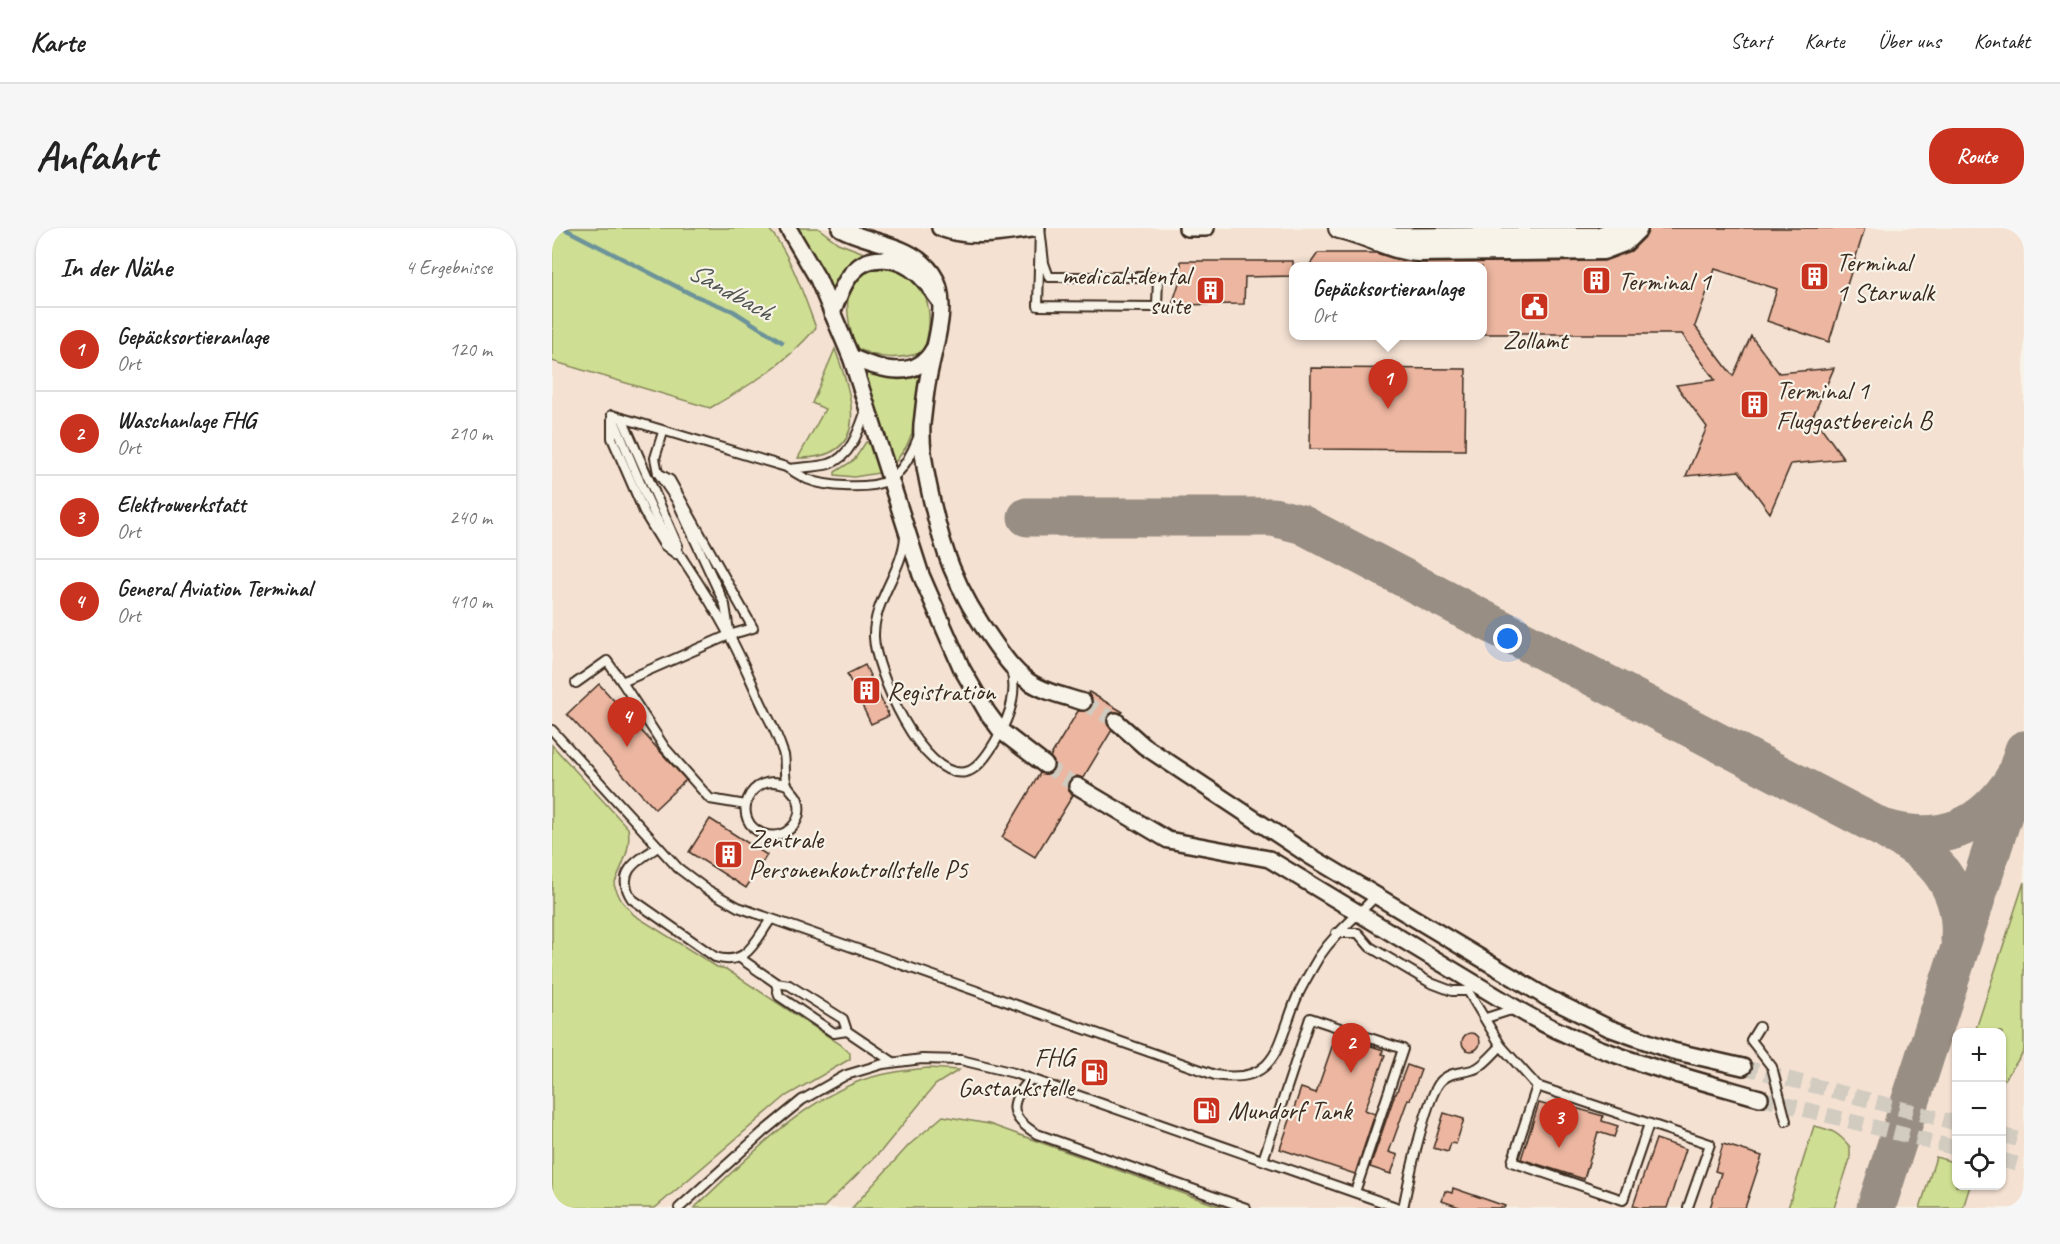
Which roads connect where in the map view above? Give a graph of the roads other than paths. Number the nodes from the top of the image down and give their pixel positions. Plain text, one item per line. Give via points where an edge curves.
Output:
1 (788, 228) edge
2 (840, 228) edge
3 (940, 228) edge
4 (1037, 228) edge
5 (1187, 228) edge
6 (1206, 228) edge
7 (1339, 228) edge
8 (1366, 228) edge
9 (1618, 228) edge
10 (1637, 228) edge
11 (1603, 232) edge
12 (1038, 272) joint
13 (941, 302) junction
14 (832, 313) junction
15 (934, 350) junction
16 (851, 357) junction
17 (867, 409) junction
18 (622, 418) junction
19 (922, 425) junction
20 (663, 432) junction
21 (790, 469) junction
22 (658, 473) junction
23 (890, 480) junction
24 (906, 526) junction
25 (683, 559) junction
26 (729, 635) junction
27 (1010, 664) junction
28 (621, 682) junction
29 (576, 683) dead end
30 (1083, 702) tunnel mouth
31 (1116, 721) tunnel mouth
32 (1001, 731) junction
33 (553, 733) edge
34 (1045, 765) tunnel mouth
35 (787, 785) junction
36 (1077, 786) tunnel mouth
37 (746, 805) junction
38 (658, 847) junction
39 (1376, 896) junction
40 (1359, 914) junction
41 (771, 919) junction
42 (1336, 933) junction
43 (740, 958) junction
44 (776, 983) junction
45 (1519, 1010) junction
46 (1486, 1018) junction
47 (1759, 1027) dead end
48 (846, 1031) junction
49 (1501, 1046) junction
50 (893, 1062) junction
51 (1743, 1067) tunnel mouth
52 (1031, 1079) junction
53 (1537, 1086) junction
54 (1760, 1098) tunnel mouth
55 (1786, 1120) dead end
56 (1649, 1124) junction
57 (1263, 1160) junction
58 (1355, 1192) junction
59 (1689, 1207) edge
60 (679, 1208) edge
61 (1246, 1208) edge
62 (1401, 1208) edge

1 - 14 street via 818,279
2 - 13 street via 890,245 923,262 936,280
3 - 4 street via 975,236
5 - 6 street
7 - 10 street via 1395,248 1418,251 1603,249 1624,241
8 - 11 street via 1396,236
9 - 11 street
12 - 12 lane via 1038,306 1157,307 1158,277 1049,277 1040,228
13 - 14 street via 910,268 895,261 873,260 853,272
13 - 15 street
14 - 16 street
15 - 16 street via 922,364 900,370 877,369
15 - 19 street
16 - 17 street
17 - 21 lane via 844,455 830,464
17 - 23 street
18 - 20 lane
18 - 25 lane
18 - 25 lane via 612,414 664,533
19 - 23 lane via 910,457
19 - 27 street via 930,498 945,553 977,620
20 - 21 lane
20 - 22 lane via 655,458
21 - 23 lane via 819,483 865,486
22 - 26 lane via 677,501 725,604
22 - 26 lane via 670,480 753,628
23 - 24 street
24 - 32 street via 921,575 958,661
24 - 32 lane via 904,544 882,601 874,636 877,658 898,707 930,758 956,771 966,772 979,765
25 - 26 lane
26 - 28 lane
26 - 35 lane via 775,732 784,756
27 - 30 street via 1041,689
27 - 32 lane via 1014,680 1012,704
28 - 29 lane via 607,661
28 - 37 lane via 665,748 710,799
31 - 39 street via 1143,746 1203,787
32 - 34 street
33 - 38 lane
35 - 37 lane via 761,784
35 - 37 lane via 798,798 799,816 794,825 779,835 761,833 749,821
36 - 40 street via 1168,840 1269,859
38 - 41 lane via 706,889
38 - 43 lane via 629,870 626,885 632,899 715,957 727,961
39 - 40 lane
39 - 51 street via 1546,997 1609,1028 1673,1051
40 - 42 lane
40 - 45 street
41 - 42 lane via 1230,1077 1246,1076 1271,1060 1279,1049 1297,997
41 - 43 lane
42 - 46 lane via 1358,933 1370,947 1431,983 1452,991 1468,991
43 - 44 lane
44 - 48 lane via 789,985 843,1019
44 - 48 lane via 779,996 834,1033
45 - 46 lane
45 - 54 street via 1602,1050
46 - 49 lane
47 - 55 lane via 1751,1040 1772,1067
48 - 50 lane
49 - 53 lane
49 - 62 lane via 1477,1068 1454,1072 1441,1081 1416,1149
50 - 52 lane via 961,1060
50 - 60 lane via 846,1075 802,1100
52 - 57 lane
52 - 61 lane via 1018,1092 1014,1106 1017,1120 1037,1134
53 - 56 lane
53 - 56 lane via 1512,1162 1623,1200
56 - 59 lane via 1710,1144
57 - 58 lane
57 - 58 lane via 1310,1018 1403,1049
58 - 62 lane

